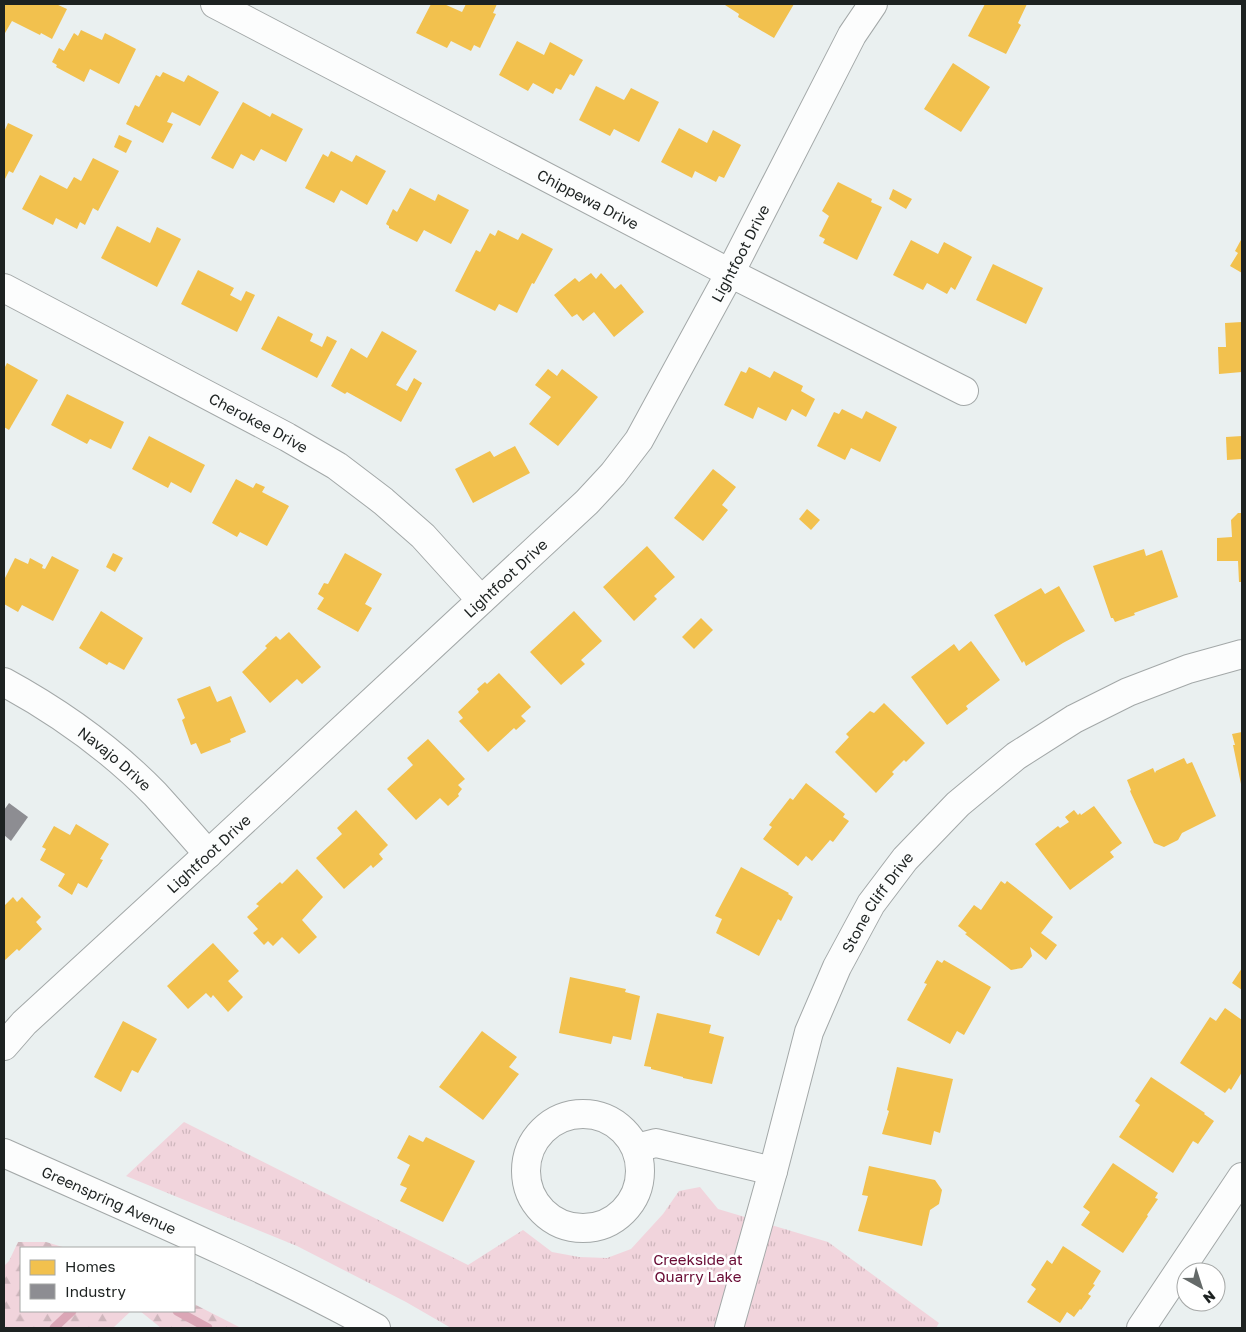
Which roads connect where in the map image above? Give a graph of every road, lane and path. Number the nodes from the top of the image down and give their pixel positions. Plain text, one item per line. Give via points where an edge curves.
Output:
1 (214, 4) edge
2 (873, 4) edge
3 (730, 272) junction
4 (4, 288) edge
5 (964, 391) dead end
6 (481, 600) junction
7 (1242, 654) edge
8 (4, 682) edge
9 (208, 854) junction
10 (4, 1046) edge
11 (636, 1148) junction
12 (4, 1153) edge
13 (773, 1171) junction
14 (1242, 1177) edge
15 (376, 1328) edge
16 (730, 1328) edge
17 (1141, 1328) edge

1 - 3 street, Chippewa Drive
2 - 3 street, Lightfoot Drive via 852,35
3 - 5 street, Chippewa Drive
3 - 6 street, Lightfoot Drive via 640,440 587,502
4 - 6 street, Cherokee Drive via 337,466 423,536
6 - 9 street, Lightfoot Drive
7 - 13 street, Stone Cliff Drive via 1180,672 1128,692 1074,719 1016,756 958,804 905,859 871,904 809,1032
8 - 9 street, Navajo Drive via 75,726 117,760 154,793
9 - 10 street, Lightfoot Drive via 24,1023
11 - 11 street via 629,1136 606,1118 591,1114 561,1118 548,1126 529,1150 526,1180 530,1195 553,1221 587,1229 604,1225 631,1203 638,1187 641,1170
11 - 13 street via 656,1143
12 - 15 street, Greenspring Avenue via 238,1258
13 - 16 street, Stone Cliff Drive
14 - 17 street

